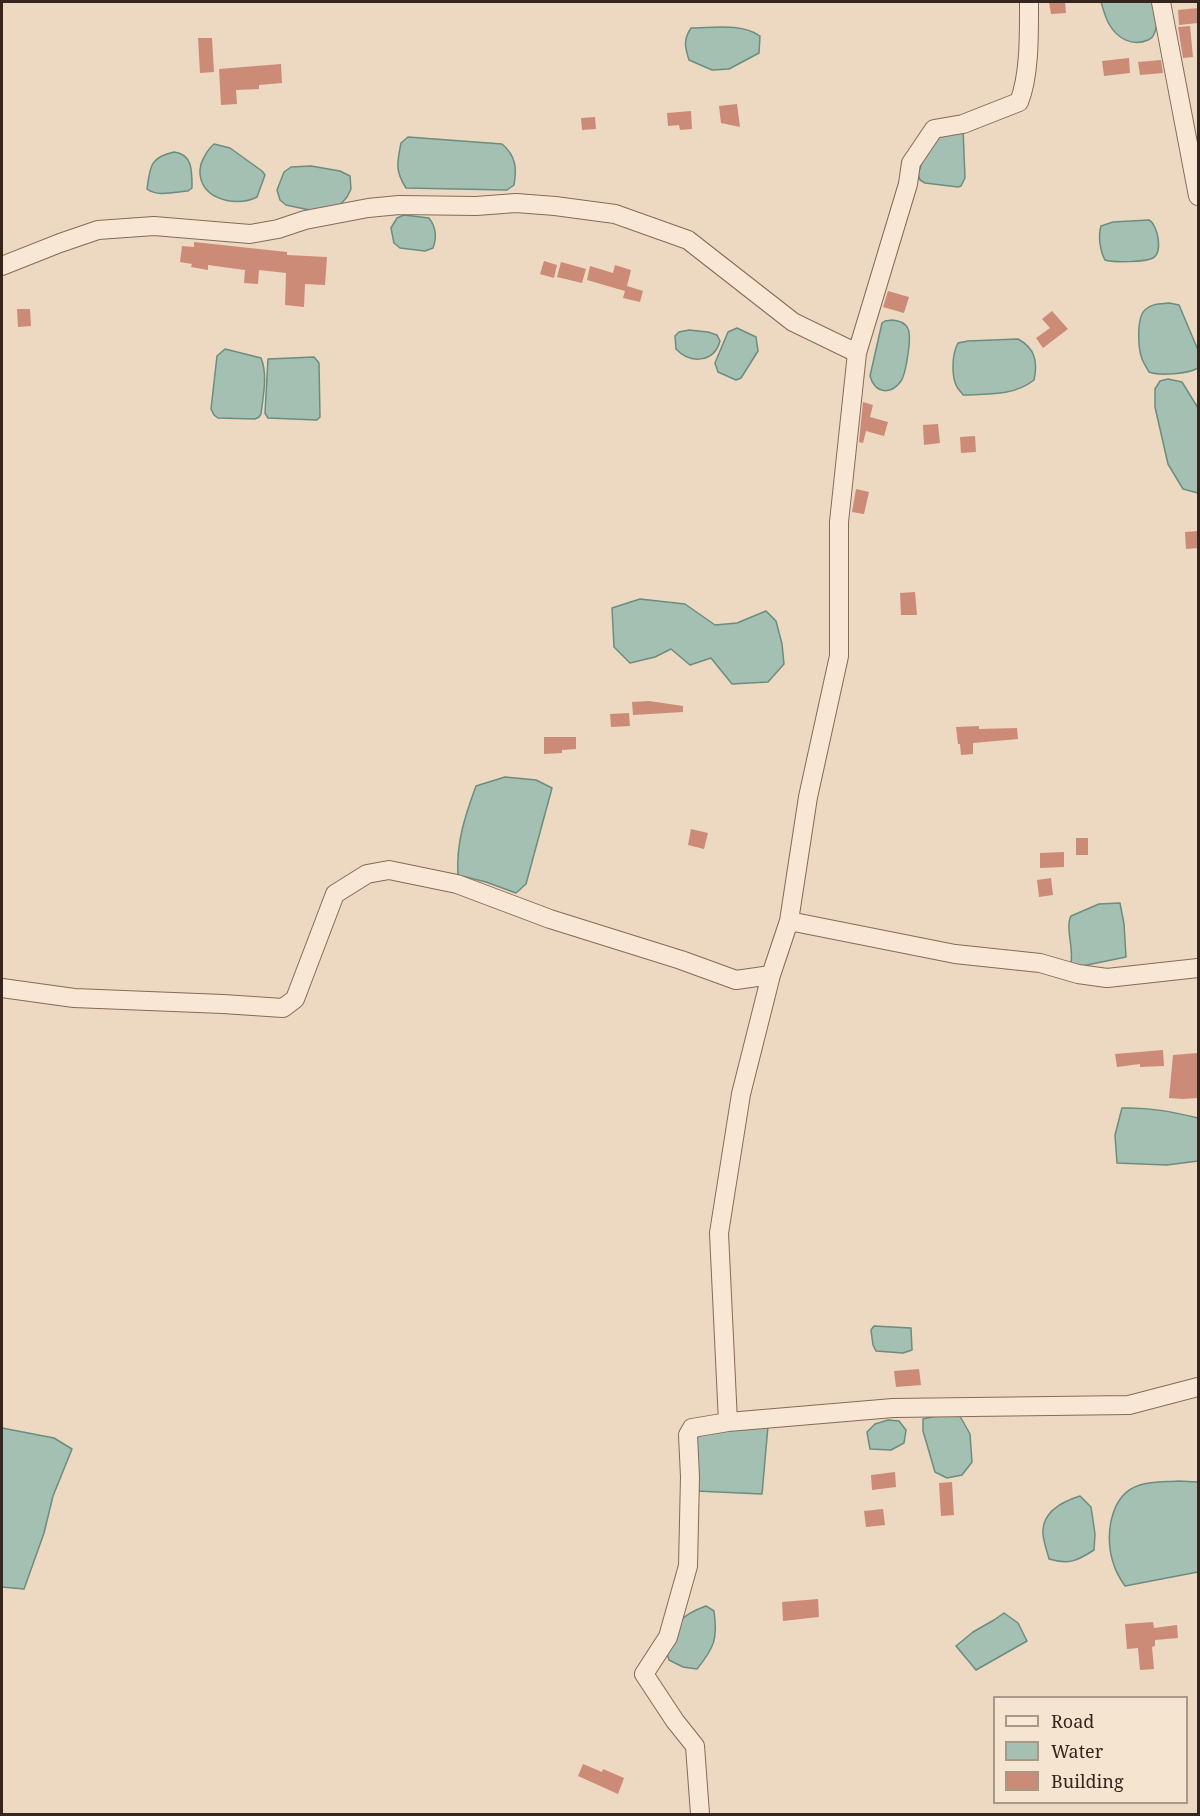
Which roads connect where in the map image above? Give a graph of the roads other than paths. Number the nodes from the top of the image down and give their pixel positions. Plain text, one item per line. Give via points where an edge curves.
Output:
1 (1029, 2) edge
2 (1161, 2) edge
3 (1198, 196) edge
4 (2, 266) edge
5 (858, 353) junction
6 (789, 921) junction
7 (1198, 968) edge
8 (771, 975) junction
9 (2, 988) edge
10 (1198, 1387) edge
11 (728, 1422) junction
12 (700, 1815) edge

1 - 5 street via 1029,34 1019,102 963,123 934,129 911,163
2 - 3 street
4 - 5 street via 98,231 154,226 250,234 380,207 516,203 555,206 615,214 688,240 793,321
5 - 6 street via 839,522 839,656 808,797
6 - 7 street via 955,954 1040,963 1107,978
6 - 8 street
8 - 9 street via 736,980 457,885 389,870 367,874 335,894 295,999 283,1008 74,998
8 - 11 street via 741,1094 719,1233
10 - 11 street via 1129,1405 893,1408
11 - 12 street via 692,1428 688,1435 688,1566 668,1637 644,1674 695,1746

